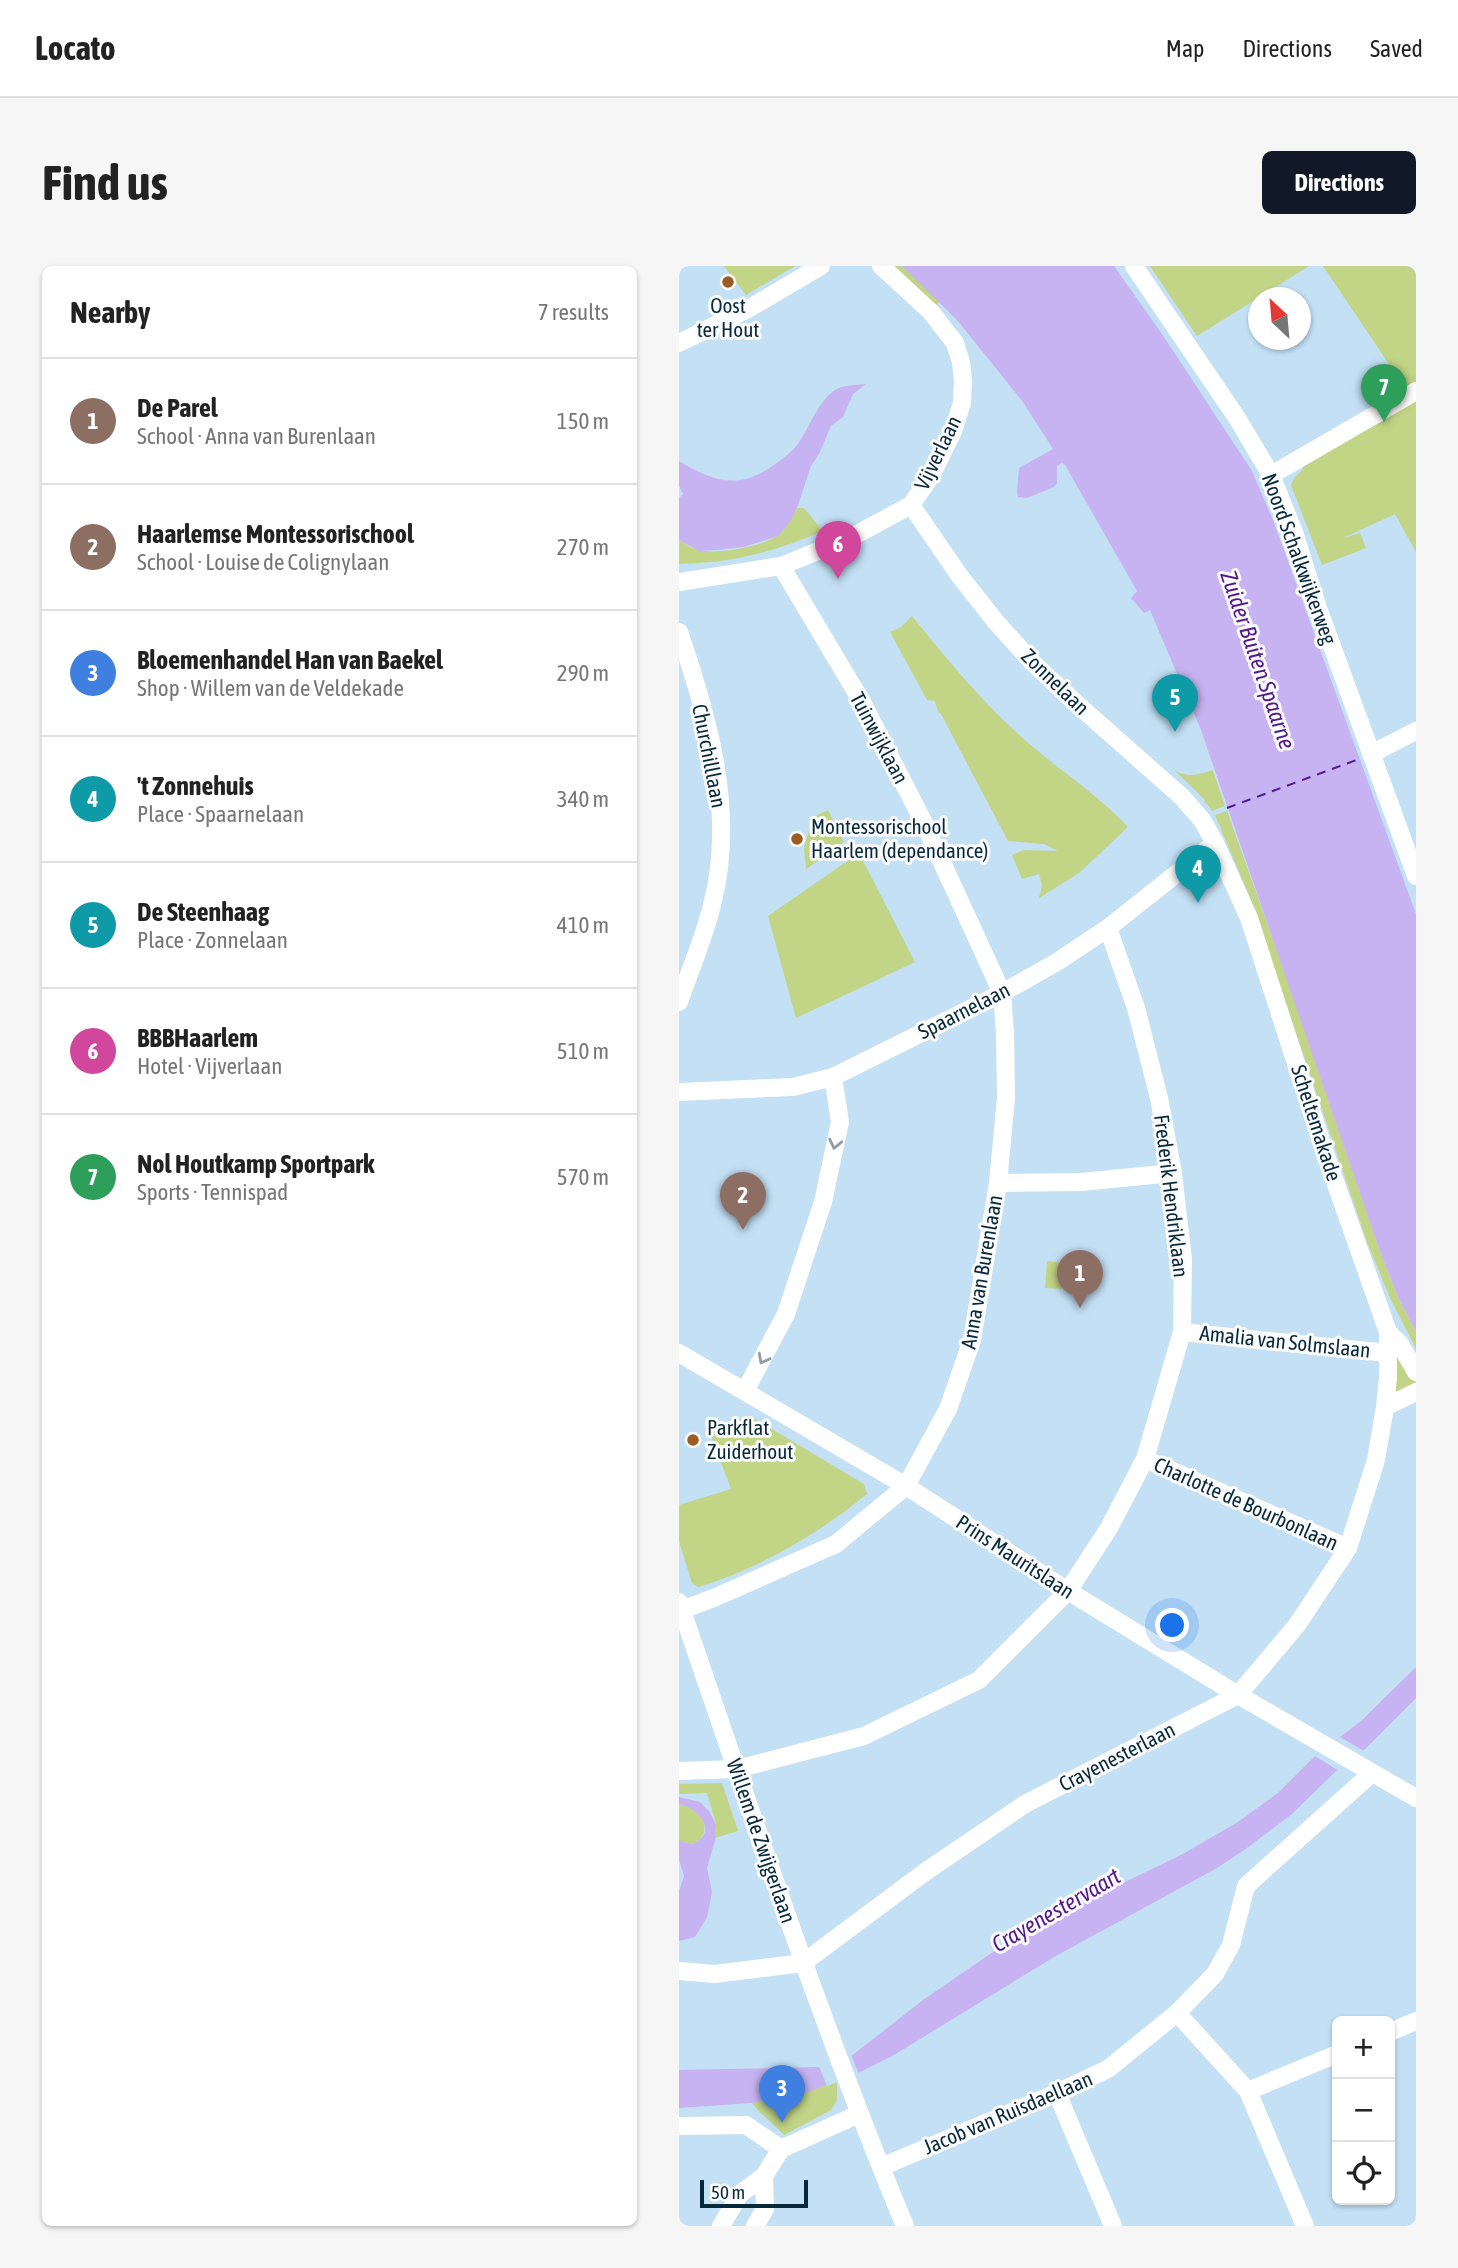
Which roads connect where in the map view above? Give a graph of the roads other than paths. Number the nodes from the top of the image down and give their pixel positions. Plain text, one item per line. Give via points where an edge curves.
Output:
1 (821, 266) edge
2 (881, 266) edge
3 (1134, 266) edge
4 (679, 343) edge
5 (1416, 391) edge
6 (1271, 475) junction
7 (911, 505) junction
8 (781, 566) junction
9 (679, 582) edge
10 (679, 632) edge
11 (1416, 731) edge
12 (1371, 754) junction
13 (1215, 844) junction
14 (1416, 876) edge
15 (1108, 928) junction
16 (1002, 993) junction
17 (679, 1002) edge
18 (834, 1077) junction
19 (679, 1092) edge
20 (1173, 1173) junction
21 (998, 1183) junction
22 (1182, 1332) junction
23 (1388, 1332) junction
24 (679, 1353) edge
25 (1388, 1353) junction
26 (1416, 1372) edge
27 (745, 1391) junction
28 (1416, 1392) edge
29 (1385, 1407) junction
30 (1145, 1459) junction
31 (907, 1486) junction
32 (1348, 1548) junction
33 (1067, 1591) junction
34 (680, 1608) edge
35 (1238, 1695) junction
36 (737, 1769) junction
37 (679, 1771) edge
38 (1372, 1773) junction
39 (1416, 1798) edge
40 (803, 1963) junction
41 (679, 1971) edge
42 (1177, 2012) junction
43 (1416, 2021) edge
44 (1395, 2030) edge
45 (1332, 2056) edge
46 (1248, 2091) junction
47 (1057, 2094) junction
48 (859, 2114) junction
49 (679, 2126) edge
50 (781, 2149) junction
51 (881, 2167) junction
52 (764, 2176) junction
53 (722, 2226) edge
54 (755, 2226) edge
55 (905, 2226) edge
56 (1113, 2226) edge
57 (1304, 2226) edge

1 - 4 street
2 - 7 street, Vijverlaan via 931,312 955,343 961,362 962,403 953,430 932,476
3 - 6 street, Noord Schalkwijkerweg
5 - 6 street
6 - 12 street, Noord Schalkwijkerweg
7 - 8 street, Vijverlaan via 849,539
7 - 13 street, Zonnelaan via 996,622 1042,671 1182,797
8 - 9 street, Vijverlaan
8 - 16 street, Tuinwijklaan via 862,702
10 - 17 street, Churchilllaan via 722,803 720,864 712,906
11 - 12 street
12 - 14 street, Noord Schalkwijkerweg
13 - 15 street, Spaarnelaan
13 - 23 street, Scheltemakade via 1249,918
15 - 16 street, Spaarnelaan
15 - 20 street, Frederik Hendriklaan via 1136,1008
16 - 18 street, Spaarnelaan
16 - 21 street, Anna van Burenlaan via 1006,1098
18 - 19 street, Spaarnelaan via 793,1087
18 -> 27 street via 839,1122 823,1202 786,1314
20 - 21 street via 1081,1182
20 - 22 street, Frederik Hendriklaan via 1183,1260
21 - 31 street, Anna van Burenlaan via 972,1340 949,1409
22 - 25 street, Amalia van Solmslaan
22 - 30 street, Frederik Hendriklaan
23 - 25 street, Scheltemakade
23 - 26 street via 1400,1343
24 - 27 street, Prins Mauritslaan
25 - 29 street, Scheltemakade
27 - 31 street, Prins Mauritslaan
28 - 29 street
29 - 32 street, Crayenesterlaan via 1376,1460
30 - 32 street, Charlotte de Bourbonlaan
30 - 33 street, Frederik Hendriklaan via 1109,1528
31 - 33 street, Prins Mauritslaan
31 - 34 street, Anna van Burenlaan via 836,1544
32 - 35 street, Crayenesterlaan via 1297,1625
33 - 35 street, Prins Mauritslaan
33 - 36 street, Frederik Hendriklaan via 979,1680 864,1736
34 - 36 street, Willem de Zwijgerlaan
35 - 38 street, Prins Mauritslaan
35 - 40 street, Crayenesterlaan via 1025,1804
36 - 37 street, Frederik Hendriklaan
36 - 40 street, Willem de Zwijgerlaan
38 - 39 street, Prins Mauritslaan
38 - 42 street, Jacob van Ruisdaellaan via 1246,1886 1231,1945 1215,1974
40 - 41 street, Crayenesterlaan via 715,1974
40 - 48 street, Willem de Zwijgerlaan
42 - 46 street
42 - 47 street, Jacob van Ruisdaellaan via 1108,2069
43 - 44 street
45 - 46 street
46 - 57 street
47 - 51 street, Jacob van Ruisdaellaan
47 - 56 street
48 - 50 street
48 - 51 street, Willem de Zwijgerlaan
49 - 50 street via 746,2125
50 - 52 street
51 - 55 street, Willem de Zwijgerlaan
52 - 53 street via 740,2194
52 - 54 street via 765,2209

